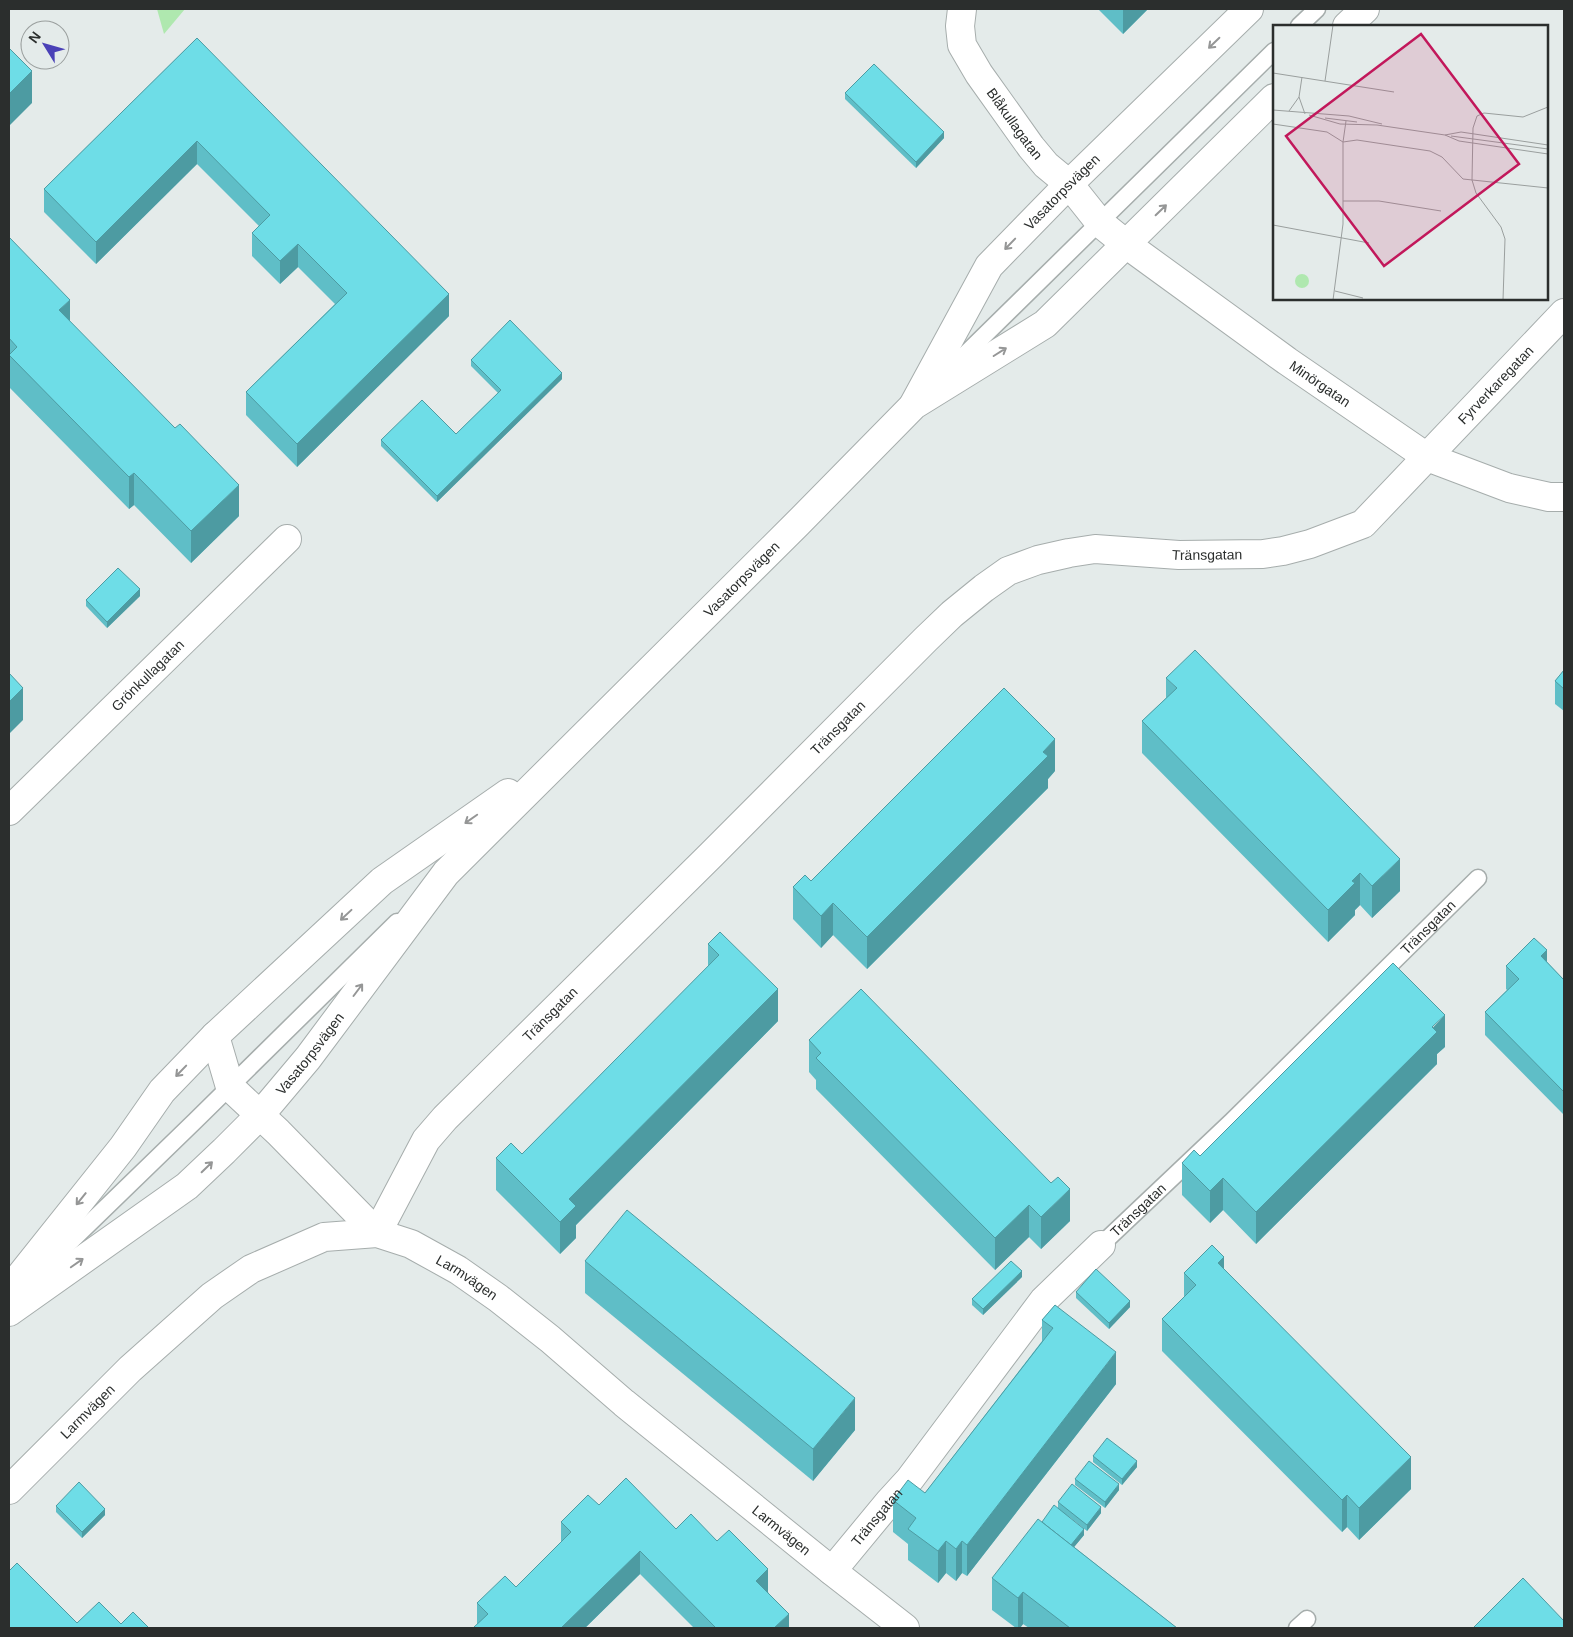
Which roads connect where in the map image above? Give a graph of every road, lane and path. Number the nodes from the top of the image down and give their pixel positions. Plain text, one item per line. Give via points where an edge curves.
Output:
1 (962, 9) edge
2 (1249, 9) edge
3 (1316, 9) edge
4 (1365, 9) edge
5 (1300, 25) edge
6 (1348, 25) edge
7 (1273, 51) edge
8 (1273, 99) edge
9 (1069, 184) junction
10 (1100, 223) junction
11 (1126, 244) junction
12 (1564, 313) edge
13 (914, 405) junction
14 (1427, 457) junction
15 (1564, 497) edge
16 (287, 539) dead end
17 (568, 751) junction
18 (9, 811) edge
19 (446, 873) junction
20 (1478, 878) dead end
21 (215, 1036) junction
22 (230, 1087) junction
23 (260, 1115) junction
24 (376, 1233) junction
25 (1101, 1245) joint
26 (9, 1290) edge
27 (9, 1301) edge
28 (9, 1312) edge
29 (9, 1490) edge
30 (832, 1571) junction
31 (905, 1628) edge

1 - 9 street, Blåkullagatan via 962,45 979,74 1031,147
2 -> 9 street, Vasatorpsvägen
3 - 5 lane
4 - 6 street
7 - 10 lane
11 -> 8 street, Vasatorpsvägen
9 - 10 street, Blåkullagatan
9 -> 13 street, Vasatorpsvägen via 989,266
10 - 11 street, Minörgatan
10 - 13 lane
13 -> 11 street, Vasatorpsvägen via 1045,324
11 - 14 street, Minörgatan via 1287,361
12 - 14 street, Fyrverkaregatan
13 - 17 street, Vasatorpsvägen
14 - 15 street, Minörgatan via 1509,488
14 - 24 street, Tränsgatan via 1363,524 1283,552 1179,555 1095,550 1069,553 1038,560 1008,572 984,588 926,639 444,1118 426,1140
16 - 18 street, Grönkullagatan
17 - 19 street, Vasatorpsvägen
17 -> 21 street, Vasatorpsvägen via 382,881
19 - 22 lane
23 -> 19 street, Vasatorpsvägen via 308,1058
20 - 25 lane, Tränsgatan via 1232,1121
21 - 22 street
21 -> 26 street, Vasatorpsvägen via 162,1091 123,1147
22 - 23 street
22 - 27 lane
23 - 24 street
28 -> 23 street, Vasatorpsvägen via 187,1186
24 - 29 street, Larmvägen via 324,1238 251,1269 212,1296 130,1369
24 - 30 street, Larmvägen via 411,1244 458,1270 498,1298
25 - 30 street, Tränsgatan via 1044,1300 910,1479
30 - 31 street, Larmvägen

